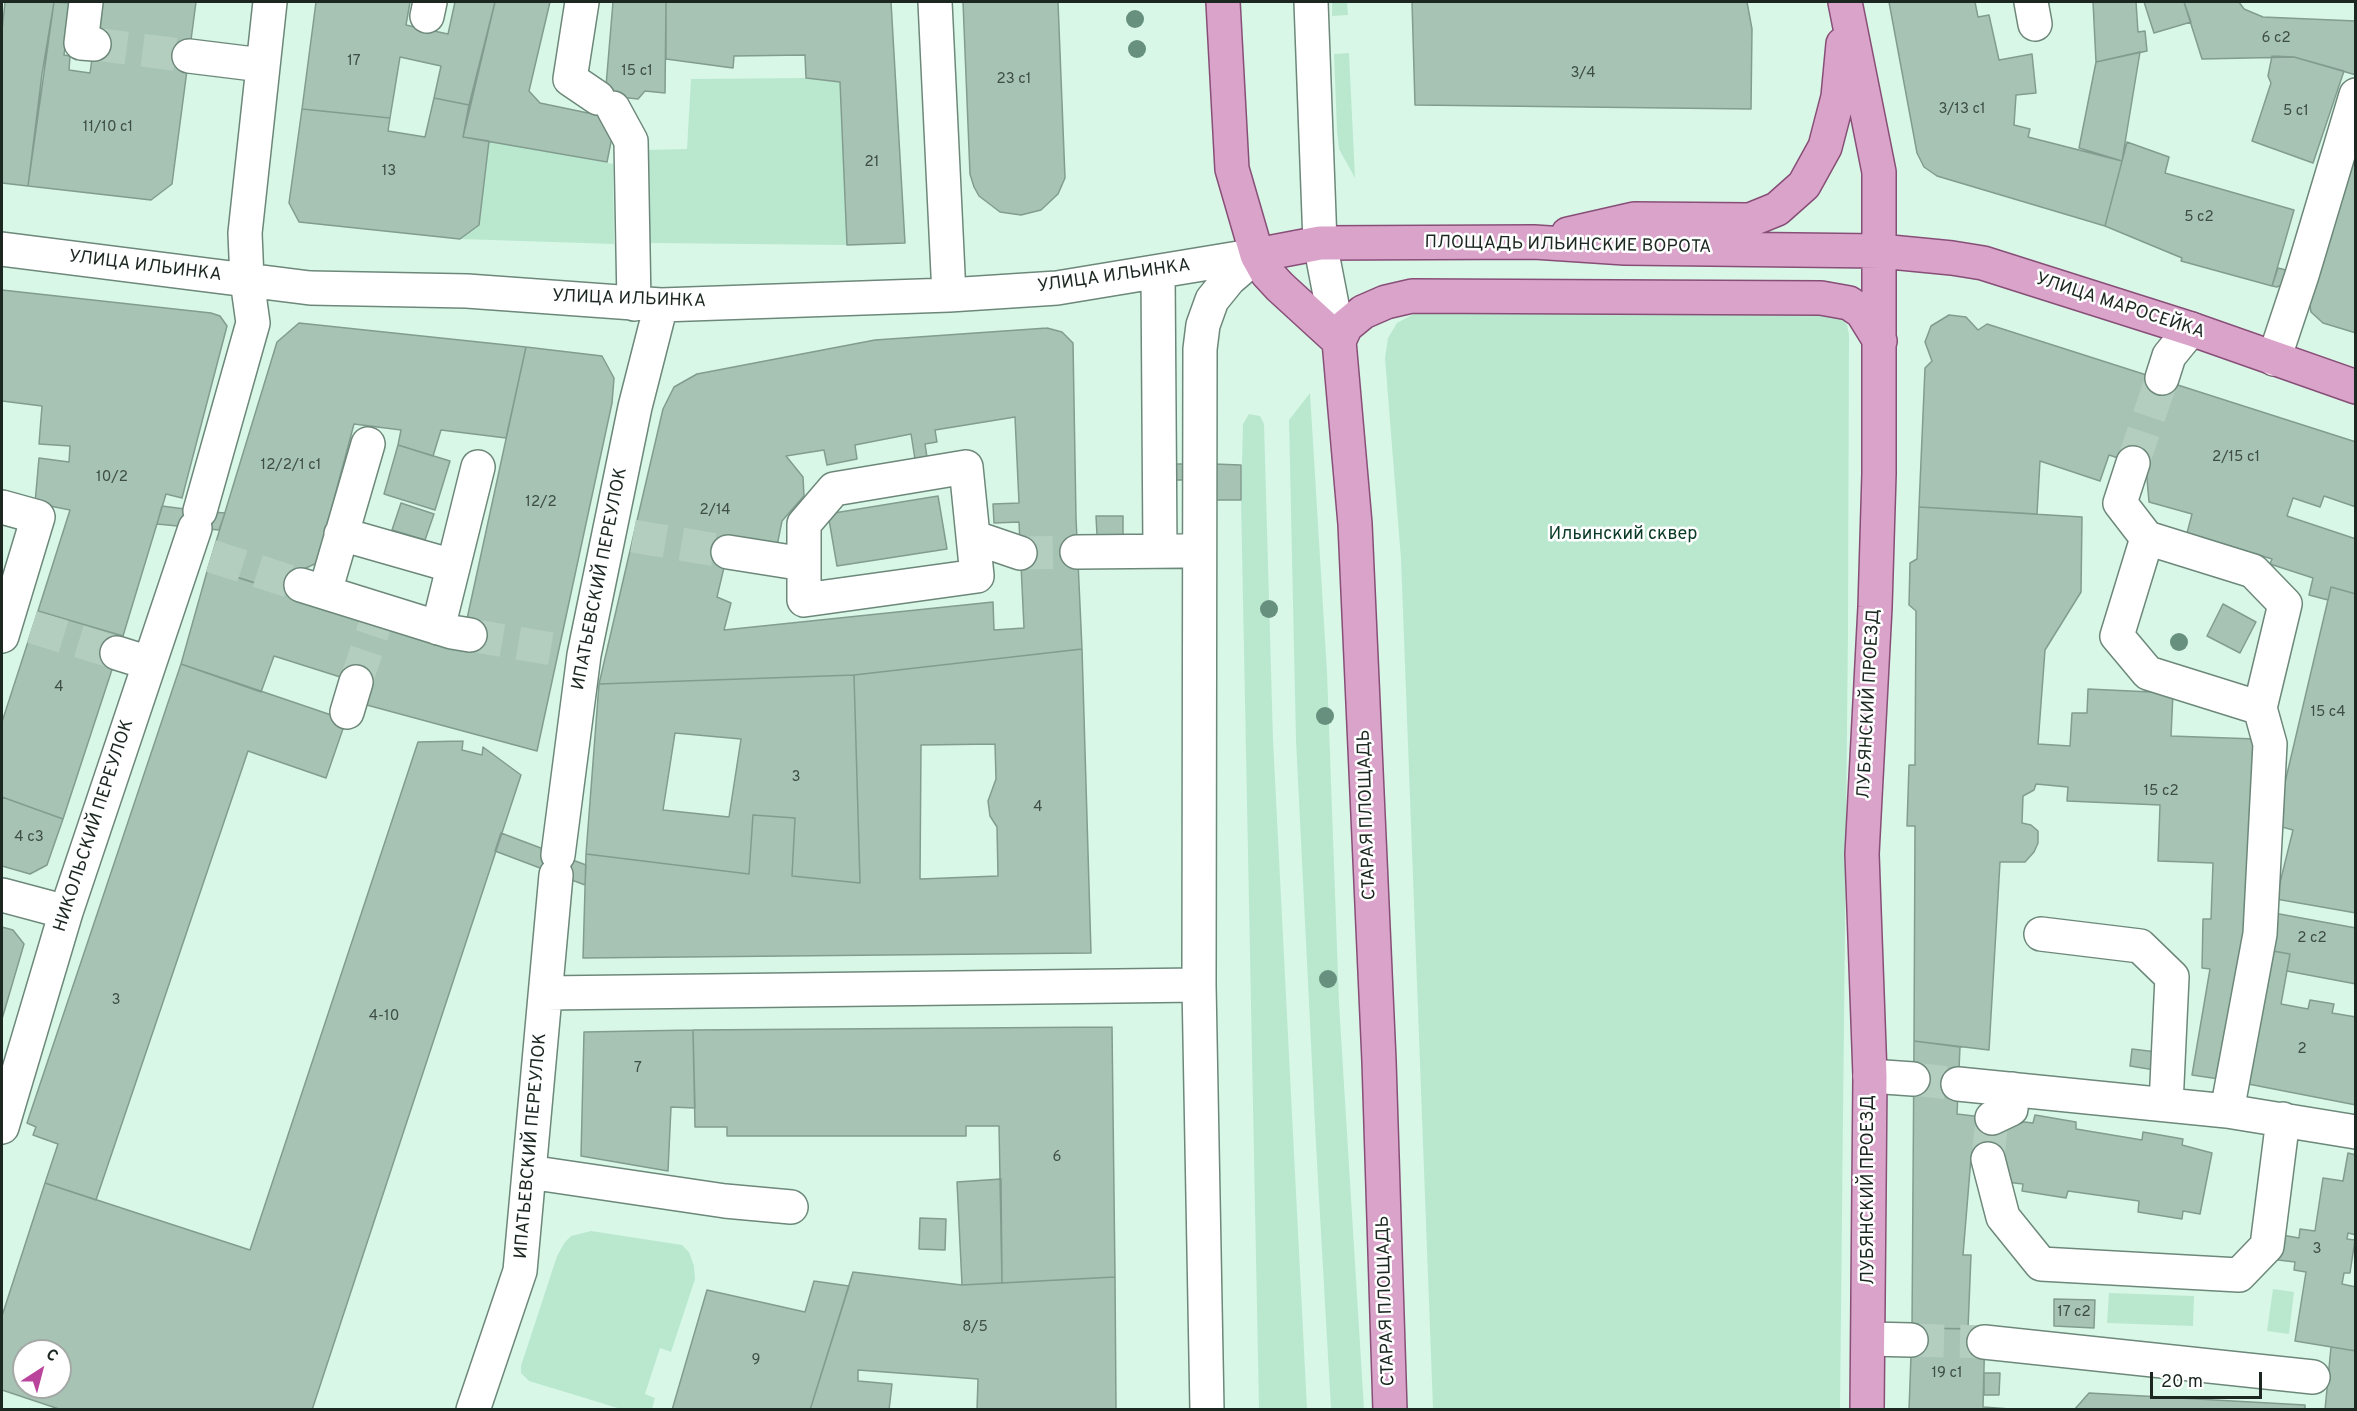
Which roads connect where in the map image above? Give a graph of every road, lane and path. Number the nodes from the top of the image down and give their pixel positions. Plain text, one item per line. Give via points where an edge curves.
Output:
1 (86, 2) edge
2 (270, 2) edge
3 (582, 2) edge
4 (935, 2) edge
5 (1223, 2) edge
6 (1311, 2) edge
7 (1844, 2) edge
8 (94, 44) dead end
9 (189, 56) tunnel mouth
10 (262, 64) junction
11 (2355, 95) edge
12 (1534, 242) junction
13 (1320, 243) junction
14 (2, 249) edge
15 (1880, 251) junction
16 (1257, 255) junction
17 (1158, 272) junction
18 (247, 280) junction
19 (949, 295) junction
20 (648, 305) junction
21 (2191, 329) junction
22 (1339, 341) junction
23 (1880, 341) junction
24 (2274, 358) junction
25 (2162, 378) tunnel mouth
26 (2355, 387) edge
27 (368, 444) dead end
28 (2133, 463) tunnel mouth
29 (478, 467) dead end
30 (2, 507) edge
31 (342, 534) junction
32 (973, 537) junction
33 (2147, 538) junction
34 (1160, 551) junction
35 (1199, 551) junction
36 (728, 552) tunnel mouth
37 (1077, 552) tunnel mouth
38 (1020, 553) tunnel mouth
39 (804, 564) junction
40 (453, 566) junction
41 (10, 625) edge
42 (438, 628) junction
43 (470, 635) tunnel mouth
44 (117, 653) tunnel mouth
45 (149, 663) junction
46 (2260, 708) junction
47 (2, 895) edge
48 (66, 912) junction
49 (2041, 934) dead end
50 (1199, 985) junction
51 (546, 993) junction
52 (1870, 1076) junction
53 (1913, 1079) tunnel mouth
54 (1958, 1084) tunnel mouth
55 (2012, 1089) junction
56 (2166, 1105) junction
57 (2227, 1112) junction
58 (1992, 1118) tunnel mouth
59 (2283, 1119) junction
60 (2, 1127) edge
61 (2355, 1132) edge
62 (1988, 1159) tunnel mouth
63 (529, 1172) junction
64 (790, 1207) dead end
65 (1869, 1339) junction
66 (1911, 1340) tunnel mouth
67 (1984, 1342) tunnel mouth
68 (2313, 1377) dead end
69 (473, 1410) edge
70 (1207, 1410) edge
71 (1390, 1410) edge
72 (1867, 1410) edge

1 - 8 street via 81,43
2 - 10 street, НИКОЛЬСКИЙ ПЕРЕУЛОК
3 - 20 street, ИПАТЬЕВСКИЙ ПЕРЕУЛОК via 570,79 606,103 631,141
4 - 19 street
5 - 16 main road via 1232,169
6 - 13 street
7 - 12 main road via 1842,67 1831,129 1812,172 1787,202 1750,220 1634,219
7 - 15 main road, ЛУБЯНСКИЙ ПРОЕЗД via 1879,172
9 - 10 street
10 - 18 street, НИКОЛЬСКИЙ ПЕРЕУЛОК via 245,233
11 - 24 street
12 - 13 main road, ПЛОЩАДЬ ИЛЬИНСКИЕ ВОРОТА
12 - 15 main road, ПЛОЩАДЬ ИЛЬИНСКИЕ ВОРОТА via 1625,248
13 - 16 main road, ПЛОЩАДЬ ИЛЬИНСКИЕ ВОРОТА
13 - 22 street
14 - 18 street, УЛИЦА ИЛЬИНКА
15 - 21 main road, УЛИЦА МАРОСЕЙКА via 1983,263
15 - 23 main road, ЛУБЯНСКИЙ ПРОЕЗД
16 - 17 street, УЛИЦА ИЛЬИНКА
16 - 22 main road via 1280,287
16 - 35 street via 1212,300 1203,325
17 - 19 street, УЛИЦА ИЛЬИНКА via 1057,288
17 - 34 street
18 - 20 street, УЛИЦА ИЛЬИНКА via 310,288 467,291
18 - 45 street, НИКОЛЬСКИЙ ПЕРЕУЛОК via 253,323 199,536
19 - 20 street, УЛИЦА ИЛЬИНКА
20 - 51 street, ИПАТЬЕВСКИЙ ПЕРЕУЛОК via 621,534 571,652
21 - 24 main road, УЛИЦА МАРОСЕЙКА
21 - 25 street via 2169,356
22 - 23 main road via 1346,326 1363,312 1412,296 1821,298 1849,303 1862,312
22 - 71 main road, СТАРАЯ ПЛОЩАДЬ via 1356,536
23 - 52 main road, ЛУБЯНСКИЙ ПРОЕЗД via 1875,607 1863,854
24 - 26 main road, УЛИЦА МАРОСЕЙКА
27 - 31 street
28 - 33 street via 2120,503
29 - 40 street
30 - 41 street via 38,517
31 - 40 street
31 - 42 street via 313,588 378,616
32 - 38 street
32 - 39 street via 977,576 804,600
32 - 39 street via 966,467 834,489 804,524
33 - 46 street via 2253,571 2285,604
33 - 46 street via 2117,636 2148,673
34 - 35 street
34 - 37 street
35 - 50 street
36 - 39 street
40 - 42 street
42 - 43 street
44 - 45 street
45 - 48 street, НИКОЛЬСКИЙ ПЕРЕУЛОК
46 - 57 street via 2270,744 2260,934
47 - 48 street
48 - 60 street, НИКОЛЬСКИЙ ПЕРЕУЛОК
49 - 56 street via 2140,946 2172,977
50 - 51 street
50 - 70 street
51 - 63 street, ИПАТЬЕВСКИЙ ПЕРЕУЛОК
52 - 53 street
52 - 65 main road, ЛУБЯНСКИЙ ПРОЕЗД
54 - 55 street
55 - 56 street
55 - 58 street via 2011,1109
56 - 57 street
57 - 59 street
59 - 61 street
59 - 62 street via 2267,1246 2239,1275 2041,1264 2003,1217
63 - 64 street
63 - 69 street, ИПАТЬЕВСКИЙ ПЕРЕУЛОК via 520,1271
65 - 66 street
65 - 72 main road, ЛУБЯНСКИЙ ПРОЕЗД
67 - 68 street

